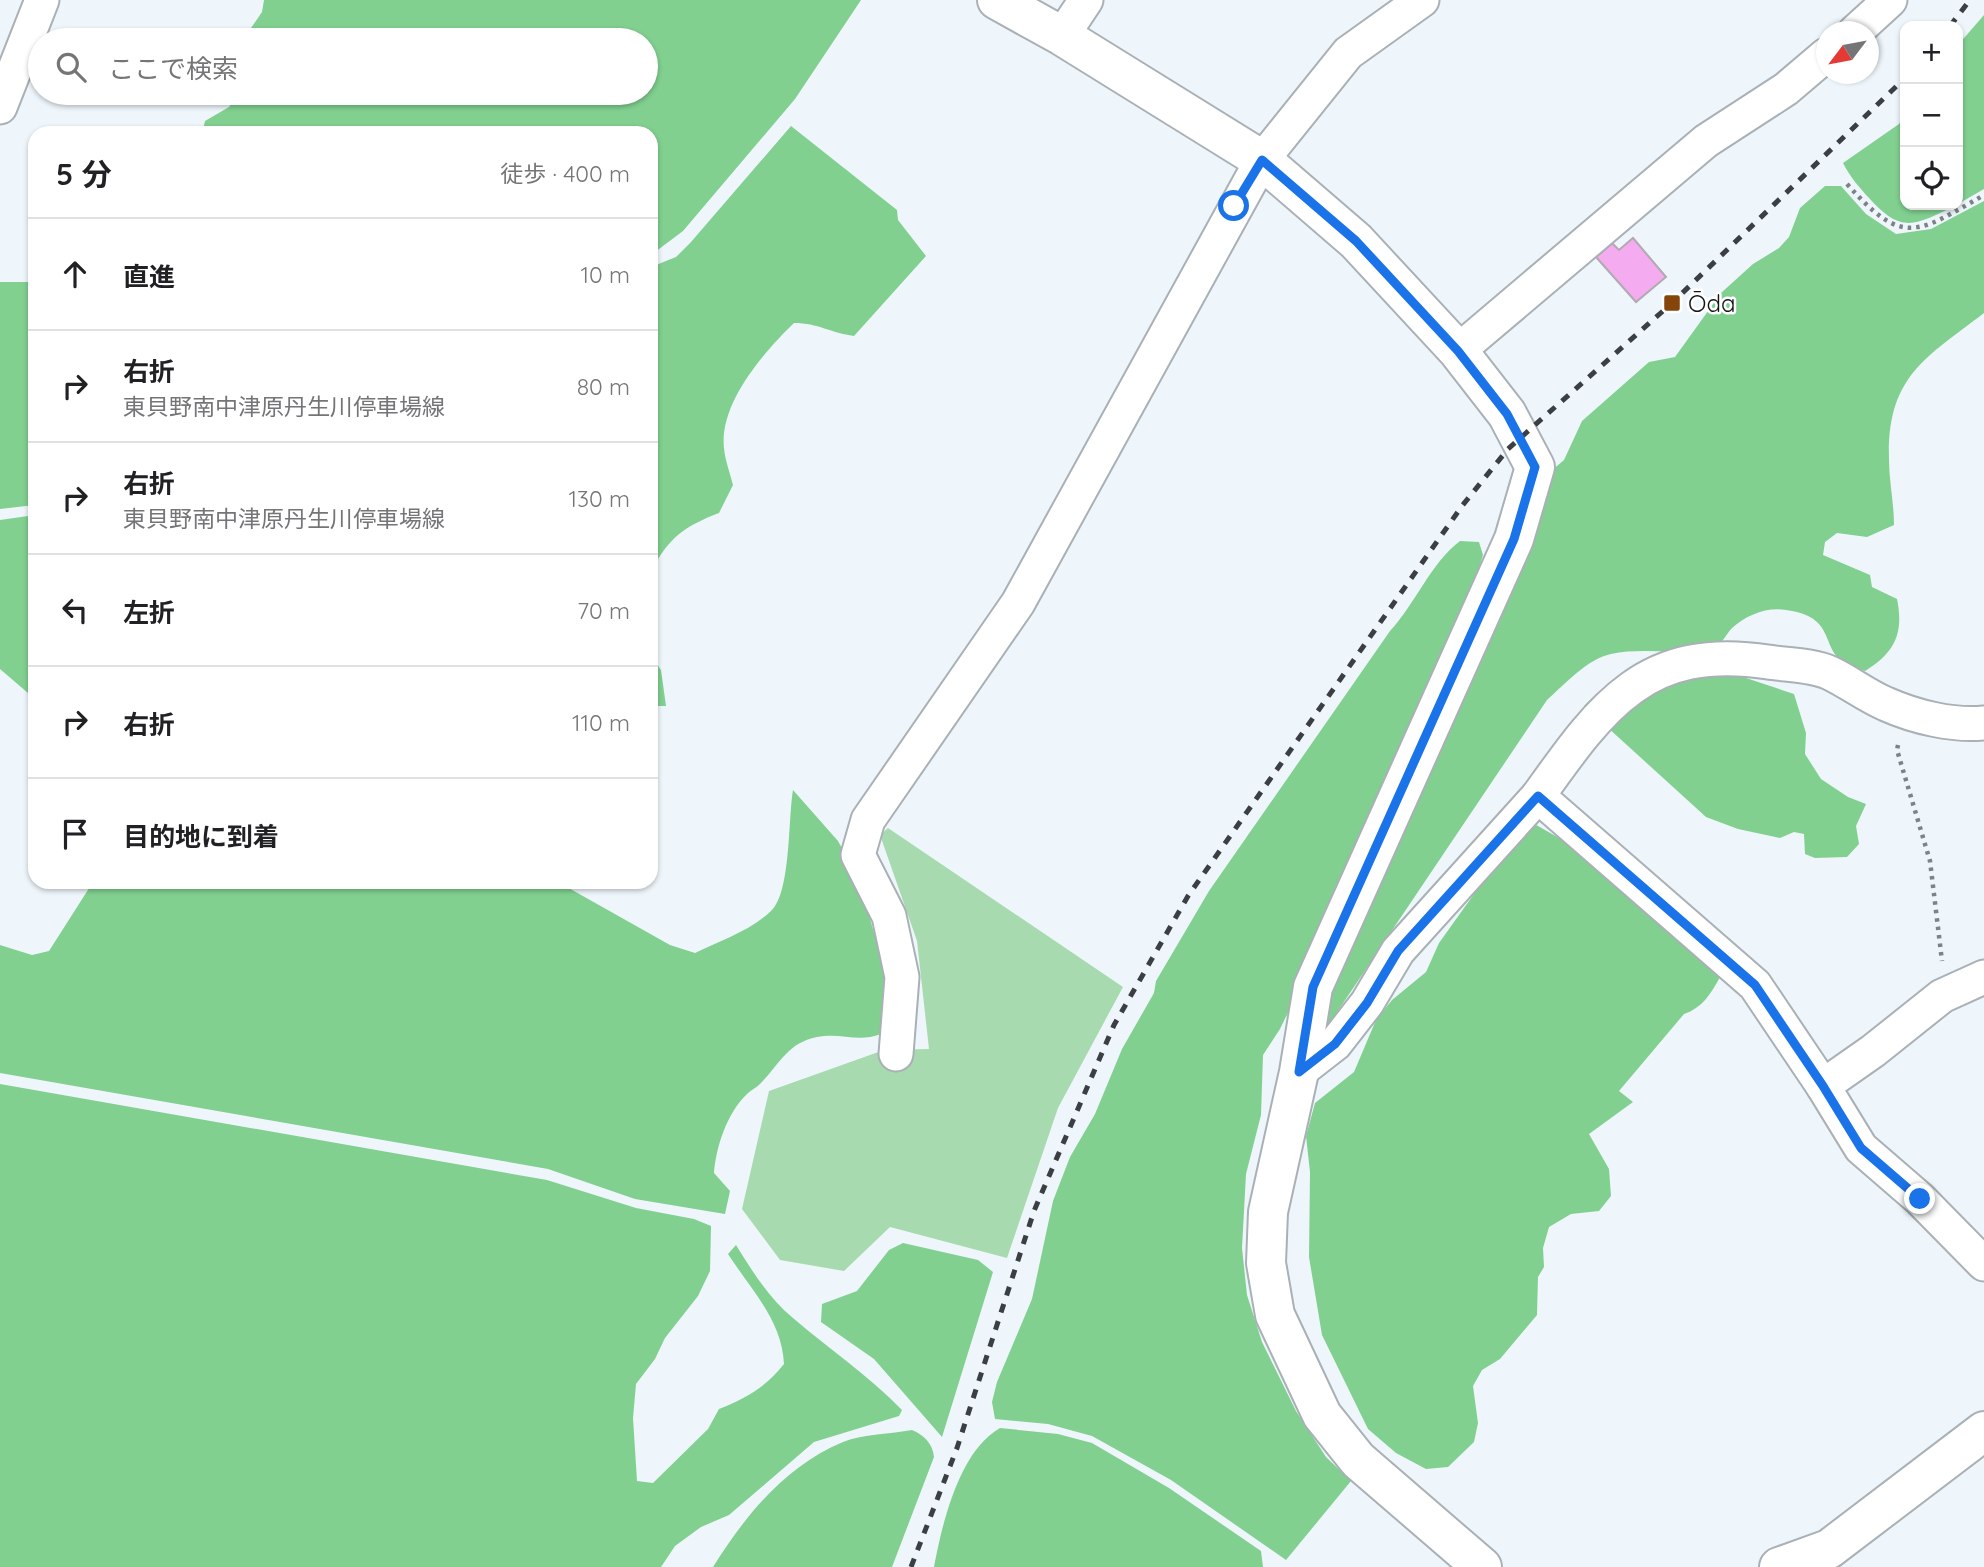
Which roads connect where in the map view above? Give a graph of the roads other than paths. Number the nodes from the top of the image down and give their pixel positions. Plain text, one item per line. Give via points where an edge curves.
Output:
1 (42, 0) edge
2 (997, 0) edge
3 (1086, 0) edge
4 (1422, 0) edge
5 (1890, 0) edge
6 (1867, 21) edge
7 (31, 28) edge
8 (28, 36) edge
9 (1062, 36) junction
10 (1816, 64) edge
11 (0, 107) edge
12 (1262, 160) junction
13 (1458, 351) junction
14 (1984, 723) edge
15 (1538, 796) junction
16 (1984, 977) edge
17 (896, 1054) dead end
18 (1299, 1072) junction
19 (1823, 1086) junction
20 (1984, 1264) edge
21 (1984, 1431) edge
22 (1482, 1567) edge
23 (1779, 1567) edge

1 - 7 street
2 - 9 main road
3 - 9 street
4 - 12 street via 1348,53
5 - 6 street
8 - 11 street
9 - 12 main road
10 - 13 street via 1786,89 1706,141
12 - 13 main road via 1356,241
12 - 17 street via 1018,603 868,820 858,855 889,916 902,977
13 - 18 main road via 1526,445 1535,467 1533,481 1514,539 1313,987
14 - 15 street via 1963,726 1886,705 1828,671 1745,658 1702,660 1659,669 1612,702
15 - 18 street via 1398,951 1335,1044
15 - 19 street via 1755,985
16 - 19 street via 1949,993
18 - 22 main road via 1268,1212 1266,1263 1275,1315 1322,1415 1358,1460
19 - 20 street via 1861,1148
21 - 23 main road via 1829,1549

